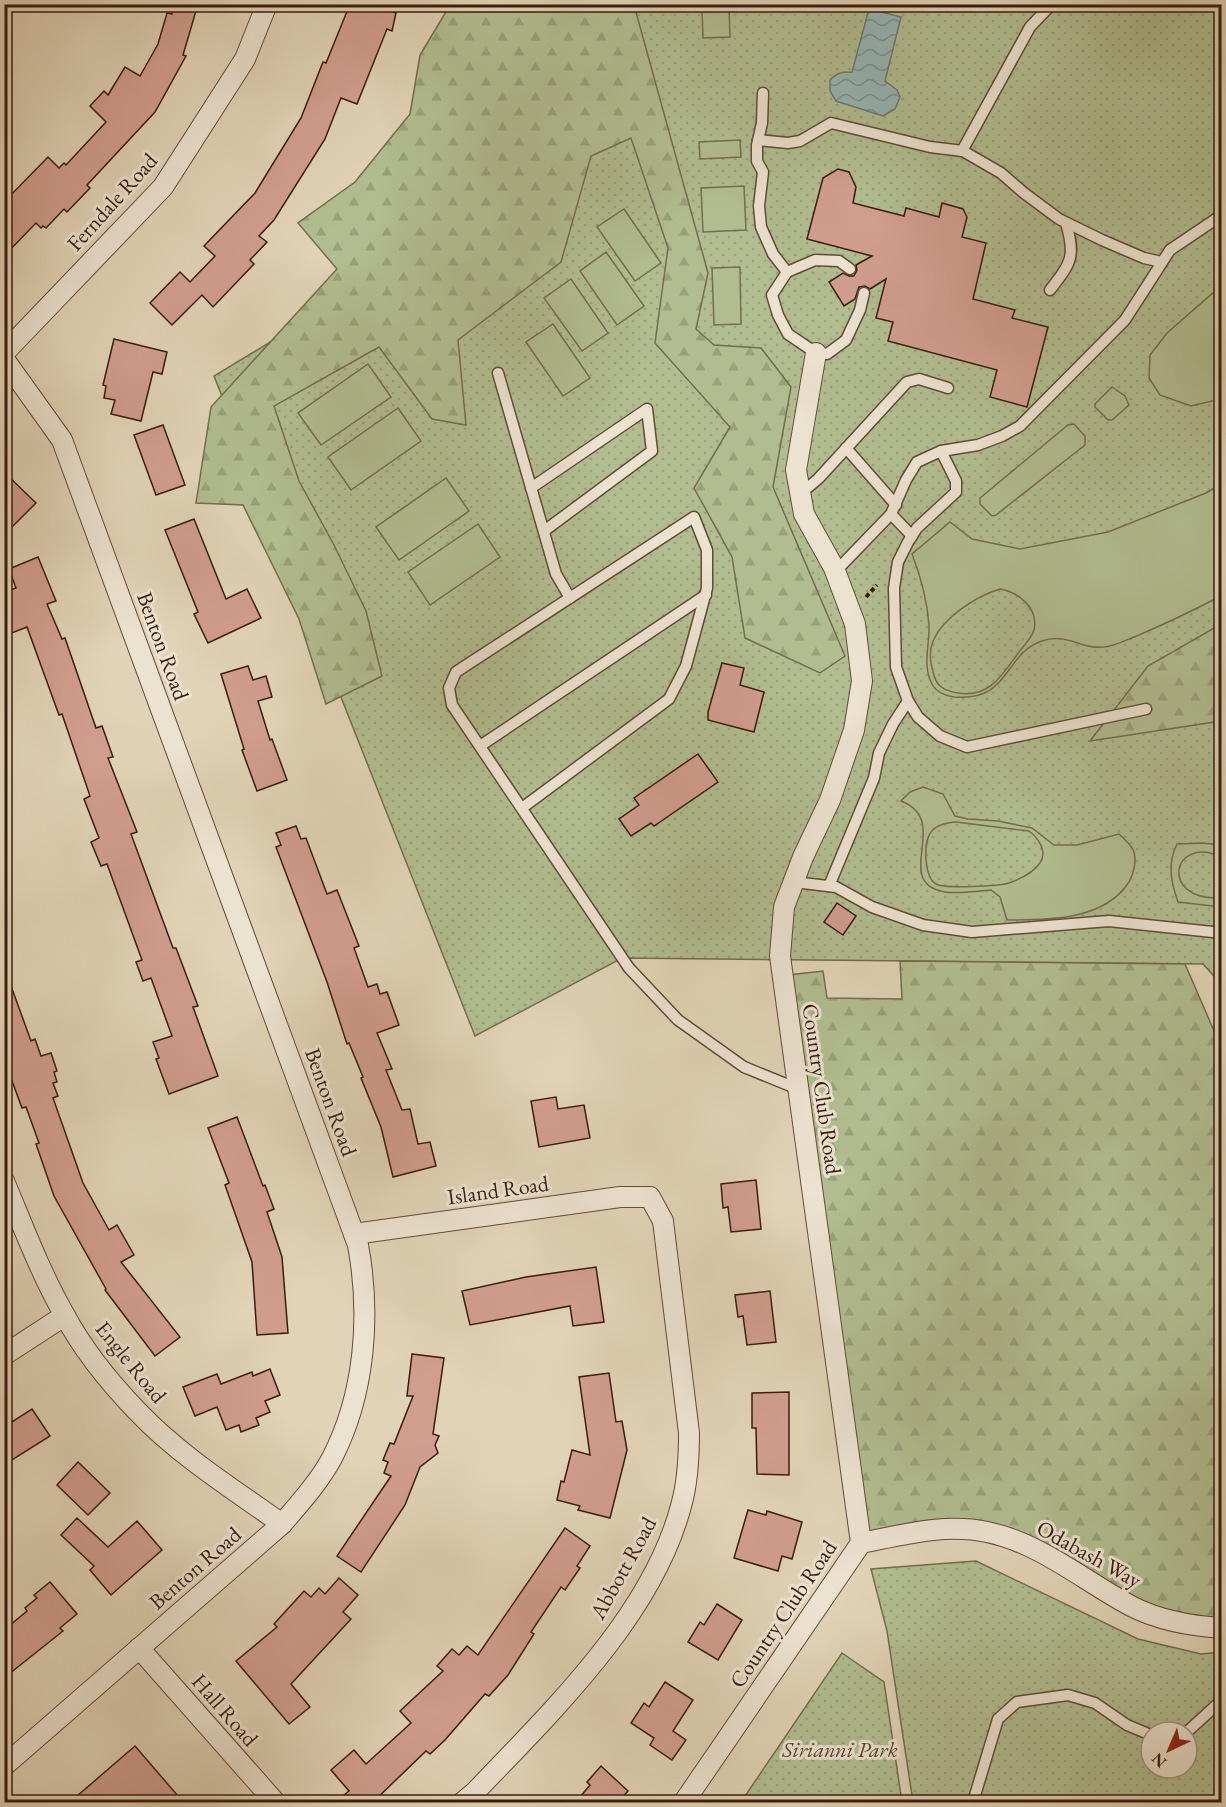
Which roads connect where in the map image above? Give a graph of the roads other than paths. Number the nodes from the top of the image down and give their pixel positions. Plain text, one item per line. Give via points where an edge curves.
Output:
1 (267, 4) edge
2 (1057, 4) edge
3 (763, 93) dead end
4 (758, 140) junction
5 (962, 151) junction
6 (1221, 215) edge
7 (1066, 223) junction
8 (1162, 262) junction
9 (850, 269) dead end
10 (787, 272) junction
11 (1050, 290) dead end
12 (864, 293) dead end
13 (4, 352) edge
14 (816, 353) junction
15 (4, 359) edge
16 (498, 373) dead end
17 (948, 388) dead end
18 (846, 448) junction
19 (941, 451) junction
20 (531, 488) junction
21 (800, 494) junction
22 (893, 510) junction
23 (544, 531) junction
24 (912, 536) junction
25 (836, 571) junction
26 (706, 595) junction
27 (570, 598) junction
28 (908, 701) junction
29 (1146, 709) dead end
30 (480, 746) junction
31 (522, 808) junction
32 (794, 882) junction
33 (829, 886) junction
34 (1221, 933) edge
35 (798, 1089) junction
36 (4, 1181) edge
37 (650, 1197) joint
38 (354, 1234) junction
39 (64, 1316) junction
40 (4, 1355) edge
41 (282, 1524) junction
42 (861, 1543) junction
43 (1221, 1628) edge
44 (139, 1648) junction
45 (1221, 1700) edge
46 (1199, 1721) edge
47 (1139, 1730) edge
48 (4, 1766) edge
49 (275, 1803) edge
50 (463, 1803) edge
51 (684, 1803) edge
52 (973, 1803) edge

1 - 13 street, Ferndale Road via 245,59 163,187
2 - 5 lane via 1030,27
3 - 4 lane
4 - 5 lane via 800,141 831,123
4 - 10 lane via 757,161 763,172 759,206 762,227
5 - 7 lane via 1001,173
6 - 8 lane via 1170,250
7 - 8 lane via 1112,245
7 - 11 lane via 1073,245 1068,267
8 - 19 lane via 1125,320 1020,426 978,445
9 - 10 lane via 839,261 815,260
10 - 14 lane via 772,295 778,315 788,334
12 - 14 lane via 846,340 827,354
14 - 21 street, Country Club Road via 796,470
15 - 38 street, Benton Road via 62,440
16 - 20 lane
17 - 18 lane via 919,379 907,382
18 - 21 lane
18 - 22 lane
19 - 22 lane via 917,462
19 - 24 lane via 956,481 956,492
20 - 23 lane
20 - 23 lane via 647,409 652,451
21 - 25 street, Country Club Road via 804,514
22 - 24 lane
22 - 25 lane
23 - 27 lane via 556,574
24 - 28 lane via 898,562 894,588 896,667
25 - 32 street, Country Club Road via 855,624 862,681 854,730 830,800
26 - 27 lane via 707,550 694,517
26 - 30 lane
26 - 31 lane via 686,666 669,699
27 - 30 lane via 456,672 449,688 452,705
28 - 29 lane via 918,717 940,736 967,747
28 - 33 lane via 879,753 874,778
30 - 31 lane
31 - 35 lane via 629,968 678,1020 744,1066
32 - 33 lane
32 - 35 street, Country Club Road via 784,907 780,956
33 - 34 lane via 923,925 972,932 1109,921
35 - 42 street, Country Club Road
36 - 39 street, Engle Road
37 - 38 street, Island Road via 620,1197
37 - 50 street, Abbott Road via 663,1221 689,1433 682,1505 669,1543 612,1638 578,1683
38 - 41 street, Benton Road via 364,1273 359,1378 332,1458 309,1494
39 - 40 street
39 - 41 street, Engle Road via 107,1378 139,1414 174,1446
41 - 44 street, Benton Road
42 - 43 street, Odabash Way via 935,1529 986,1532 1030,1546 1136,1608 1187,1626
42 - 51 street, Country Club Road
44 - 48 street, Benton Road
44 - 49 street, Hall Road
45 - 46 lane
47 - 52 lane via 1095,1703 1068,1695 1017,1702 998,1719

